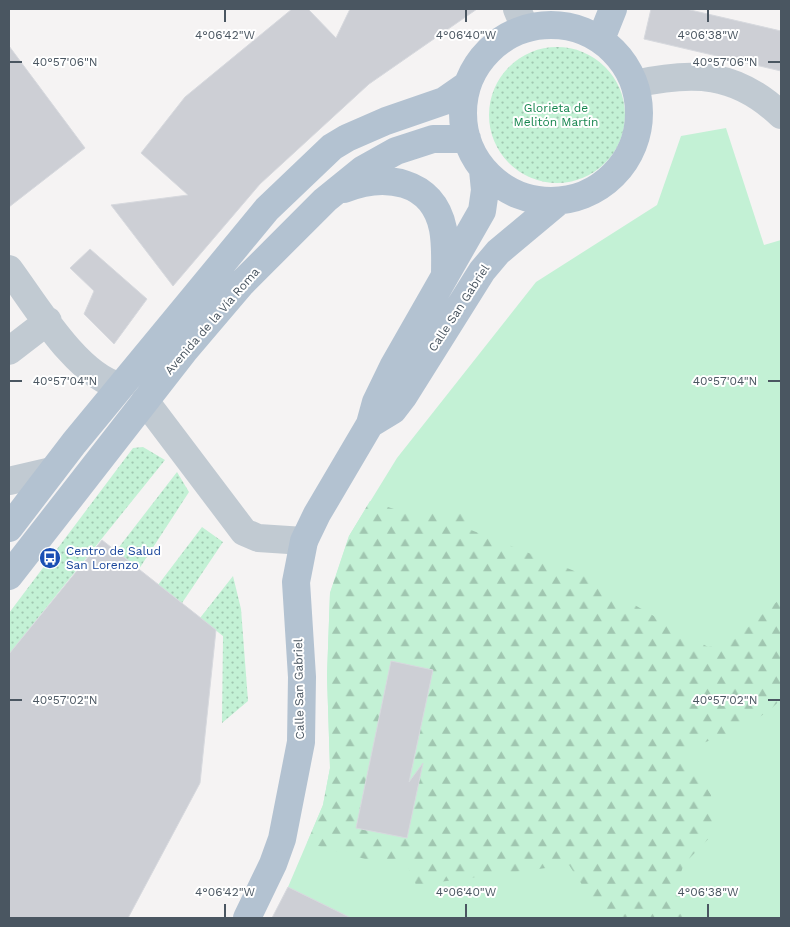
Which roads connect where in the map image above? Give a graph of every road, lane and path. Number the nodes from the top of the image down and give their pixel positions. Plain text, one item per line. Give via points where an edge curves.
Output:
1 (613, 9) edge
2 (567, 17) edge
3 (521, 18) edge
4 (600, 39) junction
5 (635, 84) junction
6 (467, 85) junction
7 (781, 114) edge
8 (466, 139) junction
9 (484, 170) junction
10 (333, 193) junction
11 (559, 201) junction
12 (9, 269) edge
13 (445, 276) junction
14 (48, 321) junction
15 (9, 351) edge
16 (120, 386) junction
17 (145, 401) junction
18 (370, 424) junction
19 (52, 471) junction
20 (9, 481) edge
21 (9, 528) edge
22 (304, 541) junction
23 (19, 550) edge
24 (9, 576) edge
25 (247, 918) edge

1 - 4 main road
2 - 3 main road
2 - 4 main road via 577,28
3 - 6 main road via 481,58
4 - 5 main road via 621,58
5 - 7 street via 689,76 722,80 761,96
5 - 11 main road via 640,117 638,135 621,168 593,191
6 - 8 main road via 463,120
6 - 16 main road via 444,101 386,121 332,147 267,209
8 - 9 main road
8 - 10 main road, Avenida de la Vía Roma via 433,139 396,151 362,170
9 - 11 main road via 506,189 523,197
9 - 13 main road, Calle San Gabriel via 482,211
10 - 13 main road via 373,180 390,180 416,189 440,218
10 - 17 main road, Avenida de la Vía Roma via 242,283
11 - 18 main road, Calle San Gabriel via 491,259 403,397 392,410
12 - 14 street
13 - 18 main road, Calle San Gabriel via 383,385
14 - 15 street
14 - 16 street via 70,352 87,368
16 - 19 main road
17 - 22 street via 244,532 258,538
17 - 23 main road, Avenida de la Vía Roma
18 - 22 main road, Calle San Gabriel
19 - 20 street
19 - 21 main road
22 - 25 main road, Calle San Gabriel via 296,582 302,677 301,742 282,839
23 - 24 main road, Avenida de la Vía Roma

